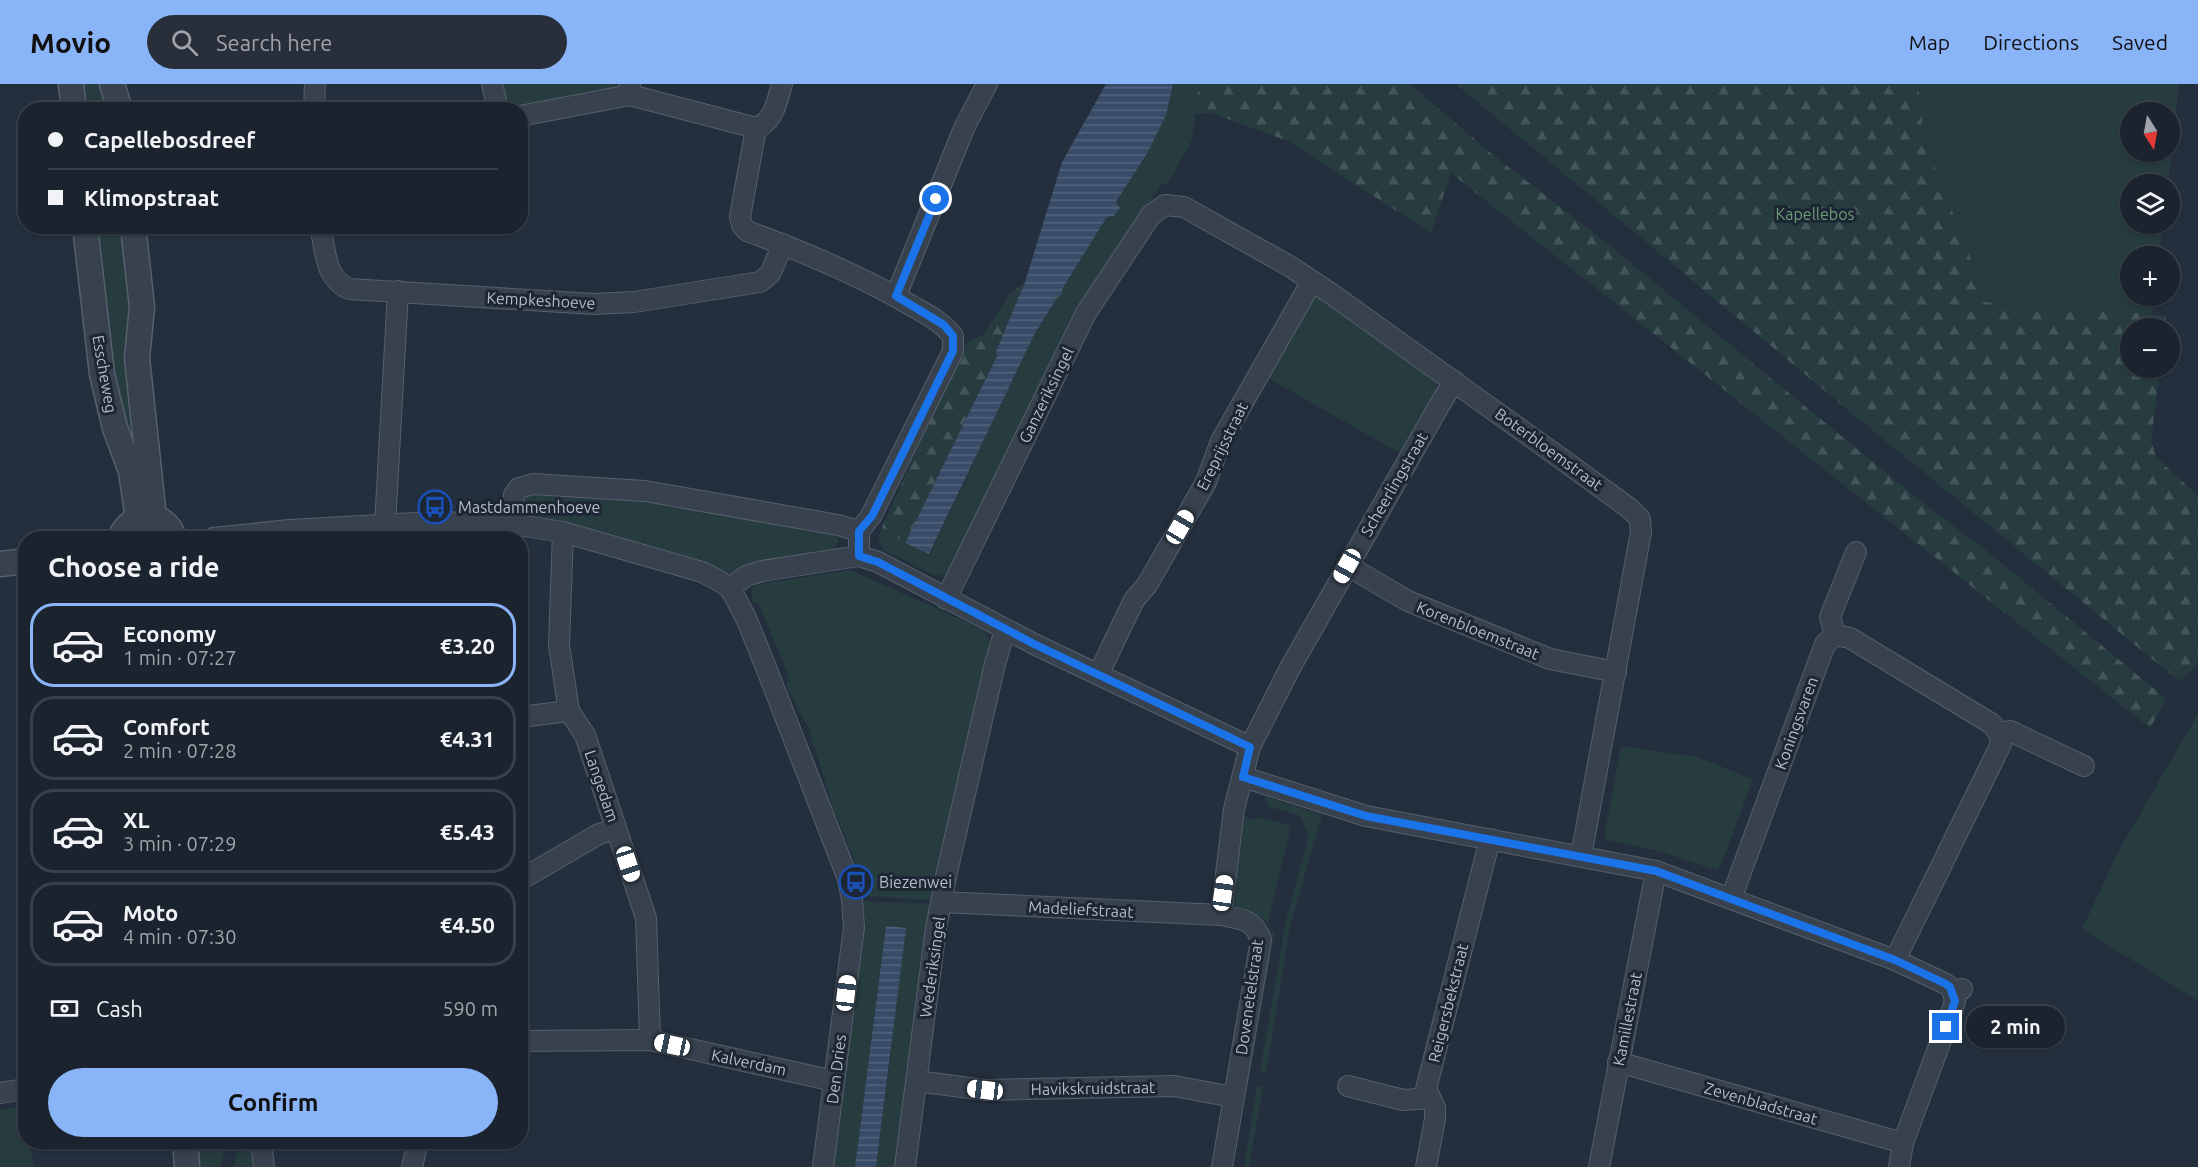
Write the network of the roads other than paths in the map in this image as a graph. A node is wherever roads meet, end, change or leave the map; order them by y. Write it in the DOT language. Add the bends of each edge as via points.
graph roads {
  1 [pos="71,84"];
  2 [pos="112,84"];
  3 [pos="315,84"];
  4 [pos="492,84"];
  5 [pos="782,84"];
  6 [pos="987,84"];
  7 [pos="630,89"];
  8 [pos="73,102"];
  9 [pos="118,102"];
  10 [pos="314,102"];
  11 [pos="496,102"];
  12 [pos="528,114"];
  13 [pos="756,128"];
  14 [pos="1165,205"];
  15 [pos="86,234"];
  16 [pos="133,234"];
  17 [pos="322,234"];
  18 [pos="783,244"];
  19 [pos="1312,280"];
  20 [pos="398,291"];
  21 [pos="896,296"];
  22 [pos="1454,381"];
  23 [pos="146,518"];
  24 [pos="511,524"];
  25 [pos="385,525"];
  26 [pos="124,531"];
  27 [pos="171,531"];
  28 [pos="327,531"];
  29 [pos="859,531"];
  30 [pos="563,532"];
  31 [pos="1856,552"];
  32 [pos="859,556"];
  33 [pos="18,562"];
  34 [pos="0,564"];
  35 [pos="1347,566"];
  36 [pos="730,588"];
  37 [pos="946,599"];
  38 [pos="1005,630"];
  39 [pos="1835,635"];
  40 [pos="1616,672"];
  41 [pos="1099,674"];
  42 [pos="569,711"];
  43 [pos="528,716"];
  44 [pos="1999,733"];
  45 [pos="1250,747"];
  46 [pos="2084,766"];
  47 [pos="1243,777"];
  48 [pos="616,829"];
  49 [pos="1490,839"];
  50 [pos="1581,856"];
  51 [pos="1656,871"];
  52 [pos="528,875"];
  53 [pos="1731,898"];
  54 [pos="941,902"];
  55 [pos="1221,915"];
  56 [pos="1895,960"];
  57 [pos="650,1040"];
  58 [pos="528,1041"];
  59 [pos="1618,1062"];
  60 [pos="834,1081"];
  61 [pos="916,1081"];
  62 [pos="1348,1086"];
  63 [pos="18,1090"];
  64 [pos="0,1093"];
  65 [pos="1233,1097"];
  66 [pos="1430,1098"];
  67 [pos="1903,1143"];
  68 [pos="186,1149"];
  69 [pos="262,1149"];
  70 [pos="416,1149"];
  71 [pos="188,1167"];
  72 [pos="264,1167"];
  73 [pos="412,1167"];
  74 [pos="823,1167"];
  75 [pos="905,1167"];
  76 [pos="1222,1167"];
  77 [pos="1426,1167"];
  78 [pos="1599,1167"];
  79 [pos="1899,1167"];
  1 -- 8 [label="street"];
  2 -- 9 [label="street"];
  3 -- 10 [label="street"];
  4 -- 11 [label="street"];
  5 -- 13 [label="street" via="770,119"];
  6 -- 21 [label="street" via="965,126"];
  7 -- 12 [label="street"];
  7 -- 13 [label="street"];
  13 -- 18 [label="street" via="740,217 747,231"];
  14 -- 19 [label="street, Boterbloemstraat" via="1184,207"];
  14 -- 37 [label="street, Ganzeriksingel" via="1151,215 1086,313"];
  15 -- 23 [label="street, Esscheweg" via="102,374"];
  16 -- 23 [label="street, Esscheweg" via="142,307 138,358"];
  17 -- 20 [label="street, Kempkeshoeve" via="331,276 338,284 349,289"];
  18 -- 20 [label="street, Kempkeshoeve" via="770,274 760,282 634,302 594,304"];
  18 -- 21 [label="street"];
  19 -- 22 [label="street, Boterbloemstraat"];
  19 -- 41 [label="street, Ereprijsstraat" via="1221,441 1201,489 1147,585 1134,600"];
  20 -- 25 [label="street"];
  21 -- 29 [label="street" via="944,325 953,336 953,351 872,516"];
  22 -- 35 [label="street, Scheerlingstraat"];
  22 -- 40 [label="street, Boterbloemstraat" via="1640,519 1641,532"];
  23 -- 26 [label="street"];
  23 -- 27 [label="street" via="165,523"];
  24 -- 25 [label="street"];
  24 -- 29 [label="street" via="514,495 519,488 533,484 645,491"];
  24 -- 30 [label="street"];
  25 -- 28 [label="street"];
  29 -- 32 [label="street"];
  30 -- 36 [label="street" via="702,572"];
  30 -- 42 [label="street, Langedam" via="559,645"];
  31 -- 39 [label="street" via="1830,617"];
  32 -- 36 [label="street" via="762,571 746,576"];
  32 -- 37 [label="street" via="878,562"];
  33 -- 34 [label="street"];
  35 -- 40 [label="street, Korenbloemstraat" via="1408,602 1550,659"];
  35 -- 45 [label="street, Scheerlingstraat"];
  36 -- 60 [label="street, Den Dries" via="746,618 848,879 854,927"];
  37 -- 38 [label="street"];
  38 -- 41 [label="street"];
  38 -- 54 [label="street, Wederiksingel"];
  39 -- 44 [label="street" via="1850,638 1992,724"];
  39 -- 53 [label="street, Koningsvaren" via="1825,644"];
  40 -- 50 [label="street, Boterbloemstraat"];
  41 -- 45 [label="street"];
  42 -- 43 [label="street"];
  42 -- 48 [label="street, Langedam" via="585,735"];
  44 -- 46 [label="street" via="2010,731"];
  44 -- 56 [label="street" via="2001,744"];
  45 -- 47 [label="street"];
  47 -- 49 [label="street" via="1366,816"];
  47 -- 55 [label="street" via="1234,809"];
  48 -- 52 [label="street" via="599,834"];
  48 -- 57 [label="street, Langedam" via="646,918"];
  49 -- 50 [label="street"];
  49 -- 66 [label="street, Reigersbekstraat" via="1426,1089"];
  50 -- 51 [label="street"];
  51 -- 53 [label="street"];
  51 -- 59 [label="street, Kamillestraat"];
  53 -- 56 [label="street"];
  54 -- 55 [label="street, Madeliefstraat"];
  54 -- 61 [label="street, Wederiksingel"];
  55 -- 65 [label="street, Dovenetelstraat" via="1245,920 1257,928 1261,939"];
  56 -- 67 [label="street" via="1958,991"];
  57 -- 58 [label="street, Kalverdam"];
  57 -- 60 [label="street, Kalverdam"];
  59 -- 67 [label="street, Zevenbladstraat"];
  59 -- 78 [label="street, Kamillestraat"];
  60 -- 74 [label="street, Den Dries"];
  61 -- 65 [label="street, Havikskruidstraat" via="985,1090 1174,1086"];
  61 -- 75 [label="street, Wederiksingel"];
  62 -- 66 [label="street" via="1403,1100"];
  63 -- 64 [label="street"];
  65 -- 76 [label="street, Dovenetelstraat"];
  66 -- 77 [label="street, Reigersbekstraat" via="1435,1119"];
  67 -- 79 [label="street"];
  68 -- 71 [label="street"];
  69 -- 72 [label="street"];
  70 -- 73 [label="street"];
}
